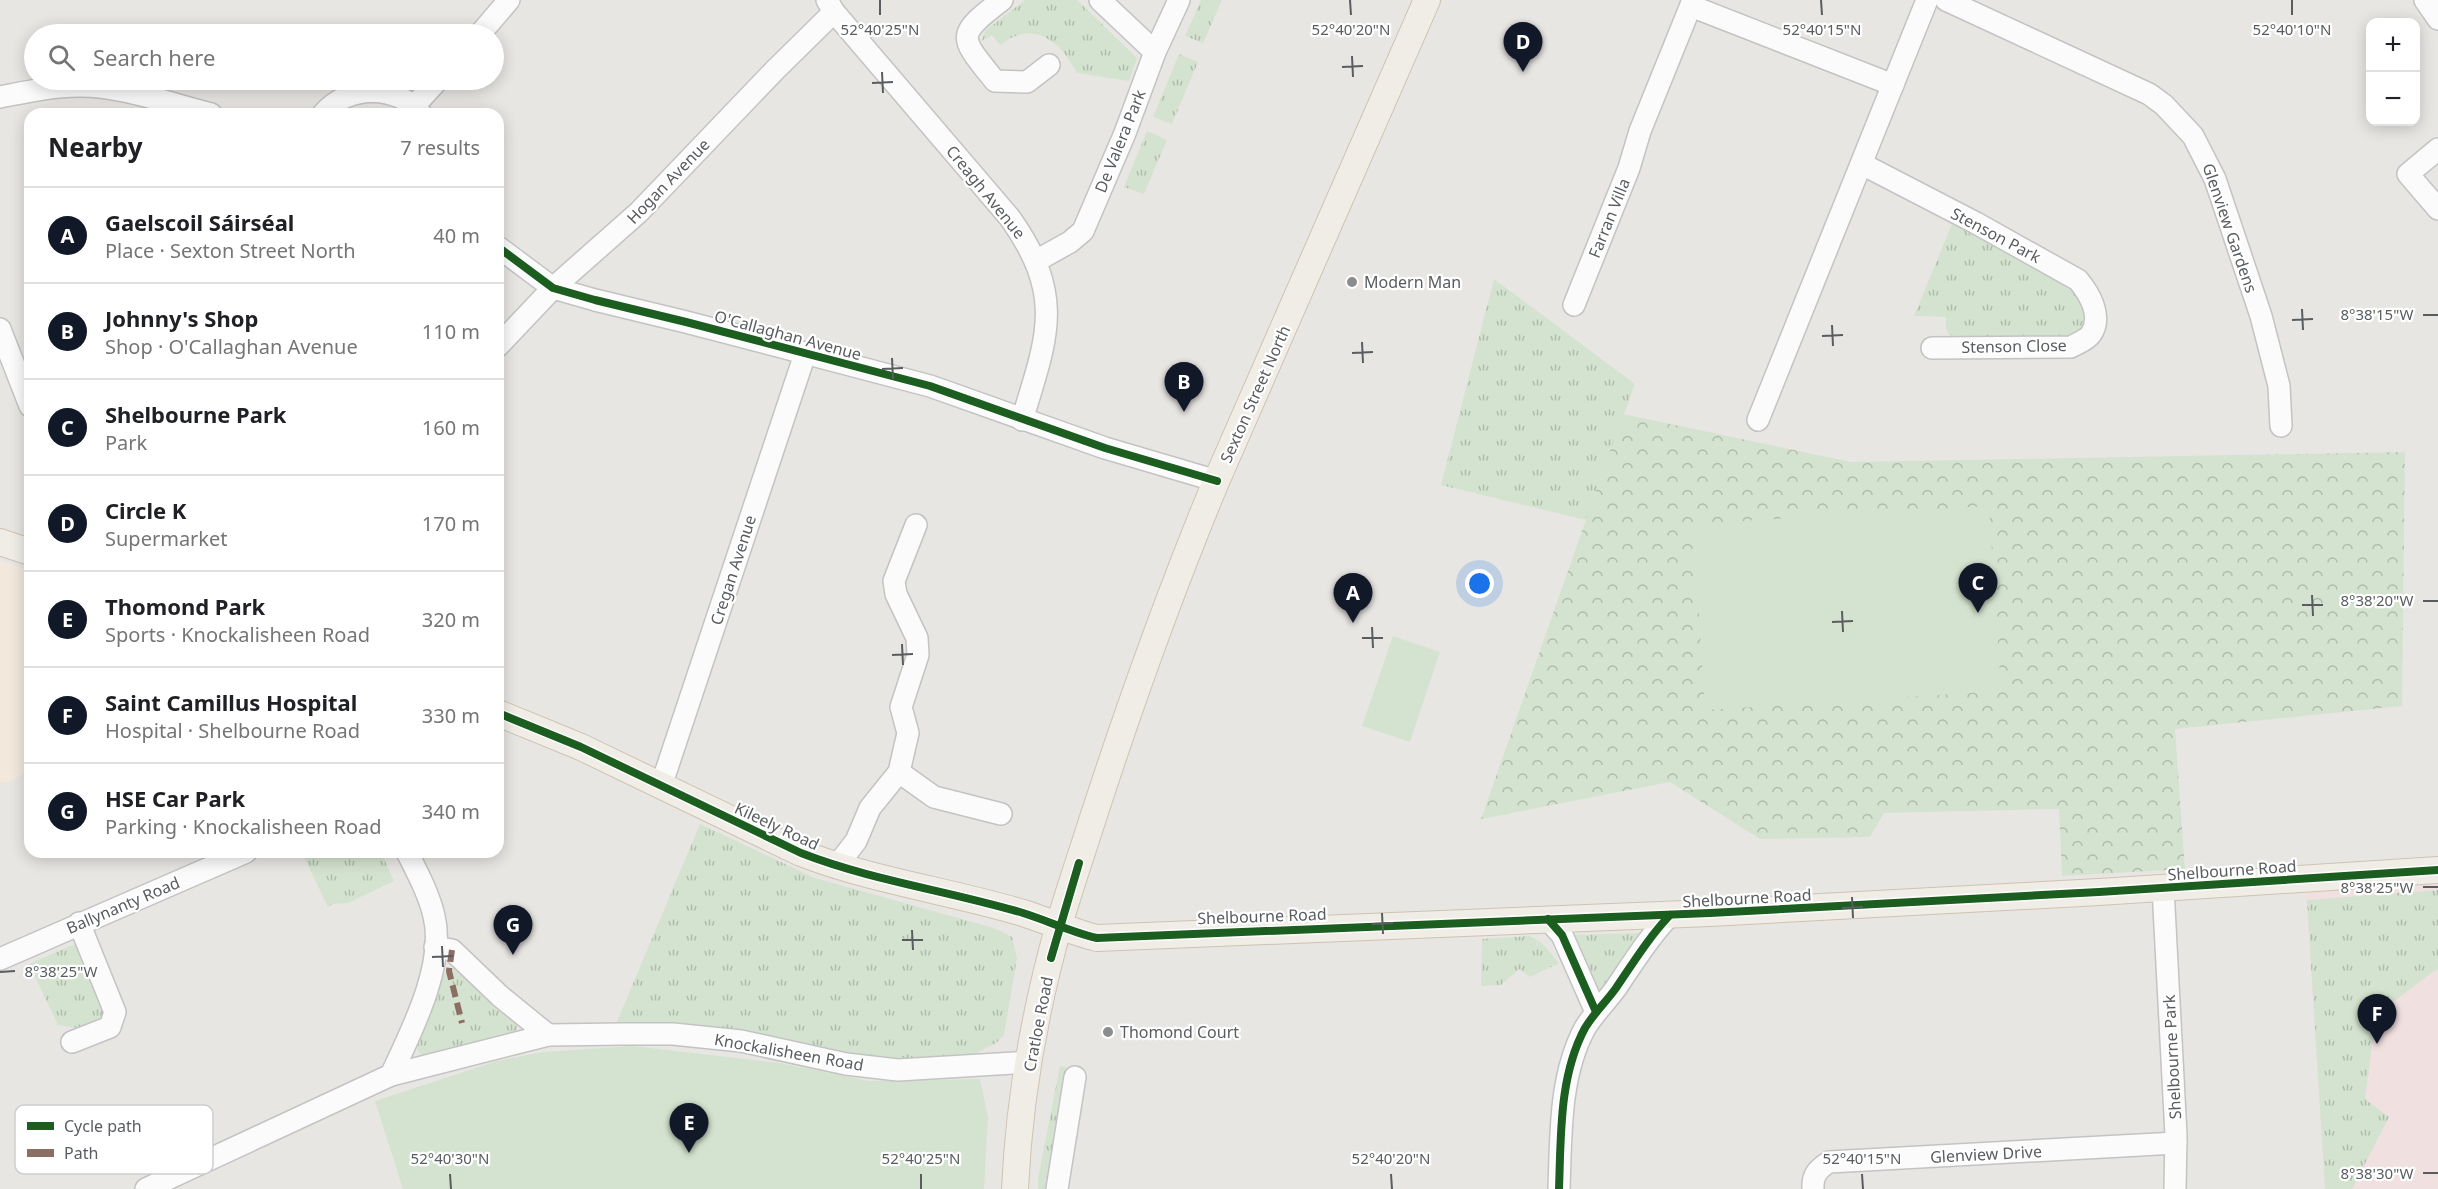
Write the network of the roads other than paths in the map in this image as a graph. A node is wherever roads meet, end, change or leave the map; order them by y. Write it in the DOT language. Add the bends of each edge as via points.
graph roads {
  1 [pos="509,0"];
  2 [pos="1002,0"];
  3 [pos="1100,0"];
  4 [pos="1179,0"];
  5 [pos="1427,0"];
  6 [pos="1927,0"];
  7 [pos="1946,0"];
  8 [pos="2424,0"];
  9 [pos="1692,3"];
  10 [pos="830,6"];
  11 [pos="2438,19"];
  12 [pos="489,24"];
  13 [pos="1155,52"];
  14 [pos="1048,65"];
  15 [pos="1893,85"];
  16 [pos="37,90"];
  17 [pos="111,90"];
  18 [pos="431,90"];
  19 [pos="0,97"];
  20 [pos="187,108"];
  21 [pos="330,108"];
  22 [pos="415,108"];
  23 [pos="419,108"];
  24 [pos="2438,148"];
  25 [pos="1862,164"];
  26 [pos="2438,208"];
  27 [pos="504,251"];
  28 [pos="1036,261"];
  29 [pos="553,288"];
  30 [pos="1574,305"];
  31 [pos="0,329"];
  32 [pos="2092,333"];
  33 [pos="504,340"];
  34 [pos="1932,348"];
  35 [pos="805,354"];
  36 [pos="24,391"];
  37 [pos="1022,420"];
  38 [pos="1758,420"];
  39 [pos="2281,426"];
  40 [pos="1216,481"];
  41 [pos="916,525"];
  42 [pos="0,542"];
  43 [pos="24,550"];
  44 [pos="504,715"];
  45 [pos="899,772"];
  46 [pos="661,786"];
  47 [pos="1001,814"];
  48 [pos="232,858"];
  49 [pos="410,858"];
  50 [pos="1079,863"];
  51 [pos="836,867"];
  52 [pos="2438,870"];
  53 [pos="2163,888"];
  54 [pos="1670,915"];
  55 [pos="1548,919"];
  56 [pos="79,923"];
  57 [pos="1059,926"];
  58 [pos="435,947"];
  59 [pos="0,959"];
  60 [pos="1596,1012"];
  61 [pos="548,1035"];
  62 [pos="72,1042"];
  63 [pos="1029,1062"];
  64 [pos="391,1075"];
  65 [pos="1075,1077"];
  66 [pos="2176,1143"];
  67 [pos="213,1161"];
  68 [pos="186,1174"];
  69 [pos="159,1187"];
  70 [pos="1015,1189"];
  71 [pos="1057,1189"];
  72 [pos="1559,1189"];
  73 [pos="1813,1189"];
  74 [pos="2175,1189"];
  1 -- 12 [label="street"];
  2 -- 14 [label="street" via="973,22 967,40 970,50 995,81 1028,82"];
  3 -- 13 [label="street"];
  4 -- 13 [label="street, De Valera Park"];
  5 -- 40 [label="main road, Sexton Street North"];
  6 -- 15 [label="street"];
  7 -- 39 [label="street, Glenview Gardens" via="2149,94 2193,136 2215,179 2261,316 2279,386"];
  8 -- 11 [label="street"];
  9 -- 15 [label="street"];
  9 -- 30 [label="street, Farran Villa"];
  10 -- 28 [label="street, Creagh Avenue" via="1010,218"];
  10 -- 29 [label="street, Hogan Avenue" via="639,212"];
  13 -- 28 [label="street, De Valera Park" via="1083,231 1070,243"];
  15 -- 25 [label="street"];
  16 -- 19 [label="street"];
  17 -- 20 [label="street"];
  18 -- 23 [label="street"];
  21 -- 22 [label="street" via="359,92 378,91 397,96"];
  24 -- 26 [label="street" via="2408,174"];
  25 -- 32 [label="street, Stenson Park" via="2078,280 2093,306"];
  25 -- 38 [label="street"];
  27 -- 29 [label="street, O'Callaghan Avenue"];
  28 -- 37 [label="street, Creagh Avenue" via="1044,286 1047,327"];
  29 -- 33 [label="street, Hogan Avenue"];
  29 -- 35 [label="street, O'Callaghan Avenue"];
  31 -- 36 [label="street"];
  32 -- 34 [label="street, Stenson Close" via="2071,347"];
  35 -- 37 [label="street, O'Callaghan Avenue" via="930,386"];
  35 -- 46 [label="street, Cregan Avenue"];
  37 -- 40 [label="street, O'Callaghan Avenue"];
  40 -- 50 [label="main road, Sexton Street North" via="1142,670"];
  41 -- 45 [label="street" via="894,581 896,594 917,638 918,655 901,707 908,734"];
  42 -- 43 [label="main road"];
  44 -- 46 [label="main road, Kileely Road"];
  45 -- 47 [label="street" via="933,797"];
  45 -- 51 [label="street" via="870,808 856,841"];
  46 -- 51 [label="main road, Kileely Road"];
  48 -- 56 [label="street, Ballynanty Road"];
  49 -- 58 [label="street" via="434,916"];
  50 -- 57 [label="main road, Cratloe Road"];
  51 -- 57 [label="main road, Kileely Road"];
  52 -- 53 [label="main road, Shelbourne Road"];
  53 -- 54 [label="main road, Shelbourne Road"];
  53 -- 66 [label="street, Shelbourne Park"];
  54 -- 55 [label="main road, Shelbourne Road"];
  54 -- 60 [label="street"];
  55 -- 57 [label="main road, Shelbourne Road" via="1097,938"];
  55 -- 60 [label="street" via="1562,935"];
  56 -- 59 [label="street, Ballynanty Road"];
  56 -- 62 [label="street" via="115,1012 110,1027"];
  57 -- 63 [label="main road, Cratloe Road"];
  58 -- 61 [label="street" via="452,950"];
  58 -- 64 [label="street" via="425,994"];
  60 -- 72 [label="street" via="1576,1050 1564,1096"];
  61 -- 63 [label="street, Knockalisheen Road" via="708,1037 898,1070"];
  61 -- 64 [label="street, Knockalisheen Road"];
  63 -- 70 [label="main road, Cratloe Road"];
  64 -- 67 [label="street, Knockalisheen Road"];
  65 -- 71 [label="street"];
  66 -- 73 [label="street, Glenview Drive" via="1829,1162 1818,1169"];
  66 -- 74 [label="street, Shelbourne Park"];
  68 -- 69 [label="street, Knockalisheen Road"];
}
